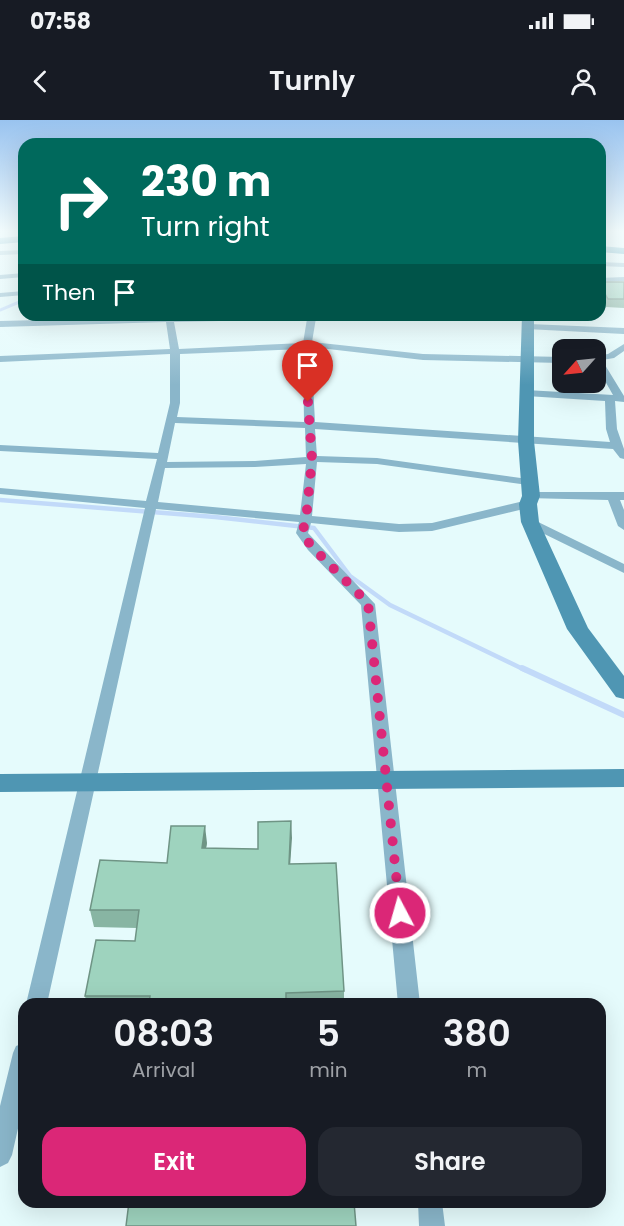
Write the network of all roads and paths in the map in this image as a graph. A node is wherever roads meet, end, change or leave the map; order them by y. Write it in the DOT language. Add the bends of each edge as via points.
graph roads {
  1 [pos="18,294"];
  2 [pos="0,295"];
  3 [pos="72,321"];
  4 [pos="170,321"];
  5 [pos="311,321"];
  6 [pos="529,321"];
  7 [pos="0,324"];
  8 [pos="624,331"];
  9 [pos="308,345"];
  10 [pos="175,351"];
  11 [pos="622,351"];
  12 [pos="606,356"];
  13 [pos="528,358"];
  14 [pos="0,359"];
  15 [pos="552,359"];
  16 [pos="606,377"];
  17 [pos="526,393"];
  18 [pos="618,398"];
  19 [pos="171,420"];
  20 [pos="309,425"];
  21 [pos="526,441"];
  22 [pos="615,446"];
  23 [pos="0,448"];
  24 [pos="624,456"];
  25 [pos="312,459"];
  26 [pos="161,460"];
  27 [pos="0,491"];
  28 [pos="618,496"];
  29 [pos="529,501"];
  30 [pos="150,510"];
  31 [pos="623,522"];
  32 [pos="304,525"];
  33 [pos="624,569"];
  34 [pos="624,692"];
  35 [pos="624,778"];
  36 [pos="387,781"];
  37 [pos="88,782"];
  38 [pos="0,783"];
  39 [pos="37,998"];
  40 [pos="408,998"];
  41 [pos="18,1078"];
  42 [pos="0,1155"];
  43 [pos="430,1208"];
  44 [pos="432,1226"];
  1 -- 2 [label="street"];
  3 -- 7 [label="street"];
  4 -- 10 [label="street"];
  5 -- 9 [label="street"];
  6 -- 8 [label="street"];
  6 -- 13 [label="street"];
  9 -- 10 [label="street"];
  9 -- 13 [label="street" via="423,357"];
  9 -- 20 [label="street"];
  10 -- 14 [label="street"];
  10 -- 19 [label="street" via="175,403"];
  11 -- 12 [label="street"];
  13 -- 15 [label="street"];
  13 -- 17 [label="street"];
  16 -- 18 [label="street"];
  17 -- 18 [label="street"];
  17 -- 21 [label="street"];
  18 -- 22 [label="street" via="610,422"];
  19 -- 20 [label="street"];
  19 -- 26 [label="street"];
  20 -- 21 [label="street"];
  20 -- 25 [label="street"];
  21 -- 22 [label="street"];
  21 -- 29 [label="street"];
  22 -- 24 [label="street"];
  23 -- 26 [label="street"];
  25 -- 26 [label="street" via="255,464"];
  25 -- 29 [label="street" via="377,461"];
  25 -- 32 [label="street"];
  26 -- 30 [label="street"];
  27 -- 30 [label="street"];
  28 -- 29 [label="street"];
  28 -- 31 [label="street"];
  29 -- 32 [label="street" via="432,527"];
  29 -- 33 [label="street"];
  29 -- 34 [label="street" via="578,629"];
  30 -- 32 [label="street"];
  30 -- 37 [label="street"];
  32 -- 36 [label="street" via="312,547 368,603"];
  35 -- 36 [label="street"];
  36 -- 37 [label="street"];
  36 -- 40 [label="street"];
  37 -- 38 [label="street"];
  37 -- 39 [label="street"];
  41 -- 42 [label="street"];
  43 -- 44 [label="street"];
}
